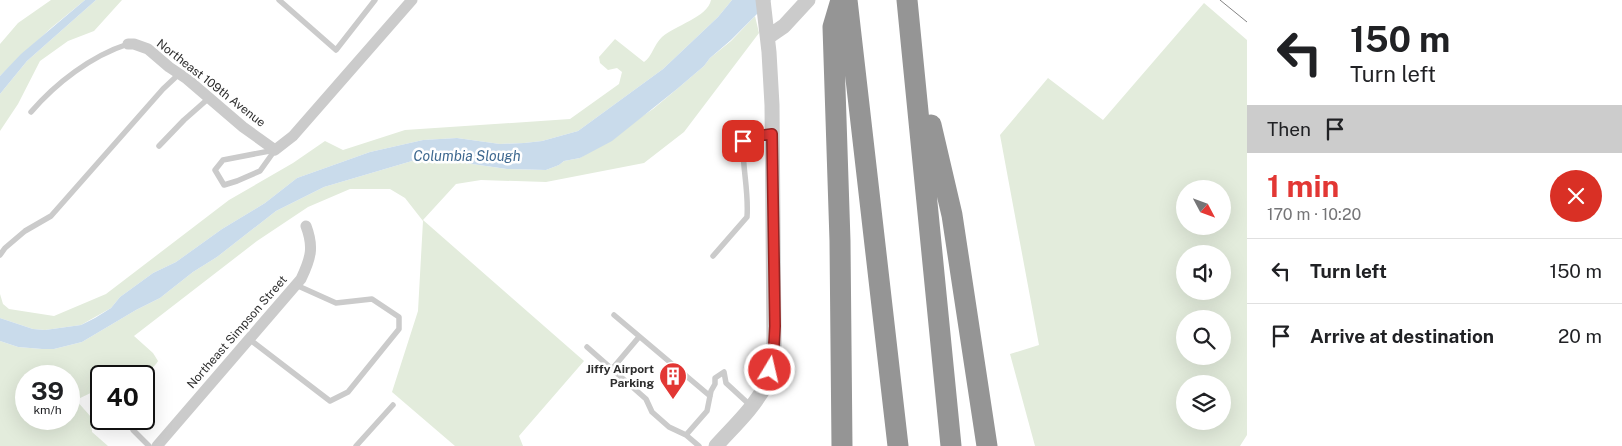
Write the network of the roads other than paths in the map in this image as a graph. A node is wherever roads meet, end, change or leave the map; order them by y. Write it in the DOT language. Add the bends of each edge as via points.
graph roads {
  1 [pos="279,0"];
  2 [pos="376,0"];
  3 [pos="808,0"];
  4 [pos="907,0"];
  5 [pos="408,1"];
  6 [pos="846,3"];
  7 [pos="763,4"];
  8 [pos="768,38"];
  9 [pos="911,40"];
  10 [pos="128,44"];
  11 [pos="179,74"];
  12 [pos="209,98"];
  13 [pos="31,112"];
  14 [pos="772,134"];
  15 [pos="159,146"];
  16 [pos="275,150"];
  17 [pos="306,226"];
  18 [pos="0,255"];
  19 [pos="713,256"];
  20 [pos="296,285"];
  21 [pos="614,315"];
  22 [pos="639,337"];
  23 [pos="250,339"];
  24 [pos="587,347"];
  25 [pos="612,369"];
  26 [pos="710,396"];
  27 [pos="393,405"];
  28 [pos="751,406"];
  29 [pos="133,430"];
  30 [pos="686,434"];
  31 [pos="149,446"];
  32 [pos="157,446"];
  33 [pos="356,446"];
  34 [pos="699,446"];
  35 [pos="716,446"];
  36 [pos="842,446"];
  37 [pos="898,446"];
  38 [pos="951,446"];
  39 [pos="987,446"];
  1 -- 2 [label="lane" via="336,50"];
  3 -- 8 [label="street"];
  4 -- 9 [label="highway"];
  5 -- 16 [label="street" via="293,136"];
  6 -- 36 [label="highway" via="833,27"];
  6 -- 37 [label="highway"];
  7 -- 8 [label="street"];
  8 -- 14 [label="street"];
  9 -- 38 [label="highway"];
  9 -- 39 [label="highway" via="952,215"];
  10 -- 11 [label="street, Northeast 109th Avenue" via="148,49"];
  10 -- 13 [label="lane" via="97,58 66,79"];
  11 -- 12 [label="street, Northeast 109th Avenue"];
  11 -- 18 [label="lane" via="51,216 25,231"];
  12 -- 15 [label="lane"];
  12 -- 16 [label="street, Northeast 109th Avenue"];
  14 -- 19 [label="lane" via="748,137 743,141 747,217"];
  14 -- 28 [label="street" via="773,360 766,383"];
  16 -- 16 [label="lane" via="260,171 237,181 224,185 215,170 223,160"];
  17 -- 20 [label="street, Northeast Simpson Street" via="312,250"];
  20 -- 23 [label="street, Northeast Simpson Street"];
  20 -- 23 [label="lane" via="336,303 372,299 399,317 399,329 348,392 330,401"];
  21 -- 22 [label="lane"];
  22 -- 25 [label="lane"];
  22 -- 26 [label="lane"];
  23 -- 32 [label="street, Northeast Simpson Street"];
  24 -- 25 [label="lane"];
  25 -- 30 [label="lane" via="646,399 652,412 669,427"];
  26 -- 28 [label="lane" via="716,378 724,372 726,383"];
  26 -- 30 [label="lane" via="707,411"];
  27 -- 33 [label="lane"];
  28 -- 35 [label="street"];
  29 -- 31 [label="lane"];
  30 -- 34 [label="lane"];
}
